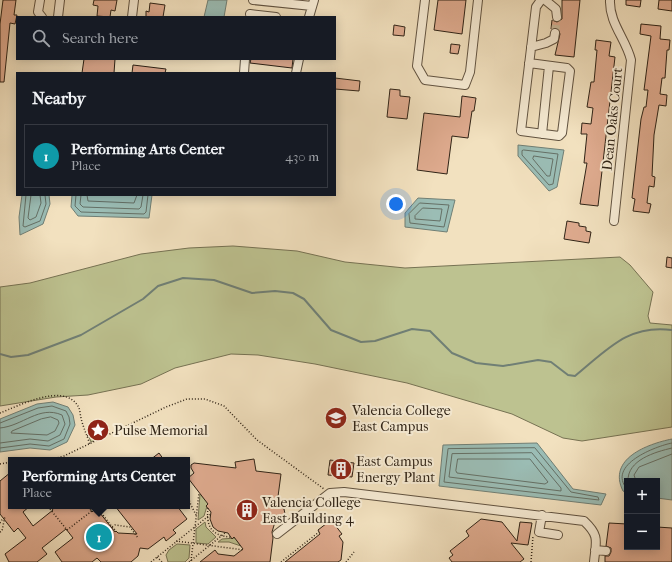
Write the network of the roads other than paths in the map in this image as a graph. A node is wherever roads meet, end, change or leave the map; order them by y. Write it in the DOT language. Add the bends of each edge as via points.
graph roads {
  1 [pos="40,0"];
  2 [pos="60,0"];
  3 [pos="134,0"];
  4 [pos="253,0"];
  5 [pos="425,0"];
  6 [pos="478,0"];
  7 [pos="540,0"];
  8 [pos="545,0"];
  9 [pos="610,0"];
  10 [pos="313,3"];
  11 [pos="250,15"];
  12 [pos="41,16"];
  13 [pos="58,16"];
  14 [pos="132,16"];
  15 [pos="263,16"];
  16 [pos="309,16"];
  17 [pos="557,17"];
  18 [pos="555,33"];
  19 [pos="531,47"];
  20 [pos="245,60"];
  21 [pos="298,60"];
  22 [pos="529,63"];
  23 [pos="549,66"];
  24 [pos="244,72"];
  25 [pos="296,72"];
  26 [pos="542,134"];
  27 [pos="614,221"];
  28 [pos="542,515"];
  29 [pos="277,534"];
  30 [pos="558,535"];
  31 [pos="595,550"];
  32 [pos="606,551"];
  33 [pos="594,562"];
  1 -- 12 [label="street" via="38,12"];
  2 -- 13 [label="street"];
  3 -- 14 [label="street"];
  4 -- 10 [label="street"];
  4 -- 11 [label="street"];
  5 -- 6 [label="street" via="417,66 425,80 465,85 470,72"];
  7 -- 19 [label="street" via="536,7"];
  8 -- 17 [label="street" via="556,10"];
  9 -- 27 [label="street, Dean Oaks Court" via="612,17 628,46 631,60"];
  10 -- 16 [label="street"];
  11 -- 15 [label="street"];
  18 -- 19 [label="street" via="554,39"];
  19 -- 22 [label="street"];
  20 -- 24 [label="street"];
  21 -- 25 [label="street"];
  22 -- 23 [label="street"];
  22 -- 26 [label="street" via="521,131"];
  23 -- 26 [label="street"];
  23 -- 26 [label="street" via="567,68 570,71 562,133 559,136"];
  28 -- 29 [label="street" via="344,492 330,493"];
  28 -- 30 [label="street" via="540,532"];
  28 -- 31 [label="street" via="584,521 594,530"];
  31 -- 32 [label="street"];
  31 -- 33 [label="street"];
}
